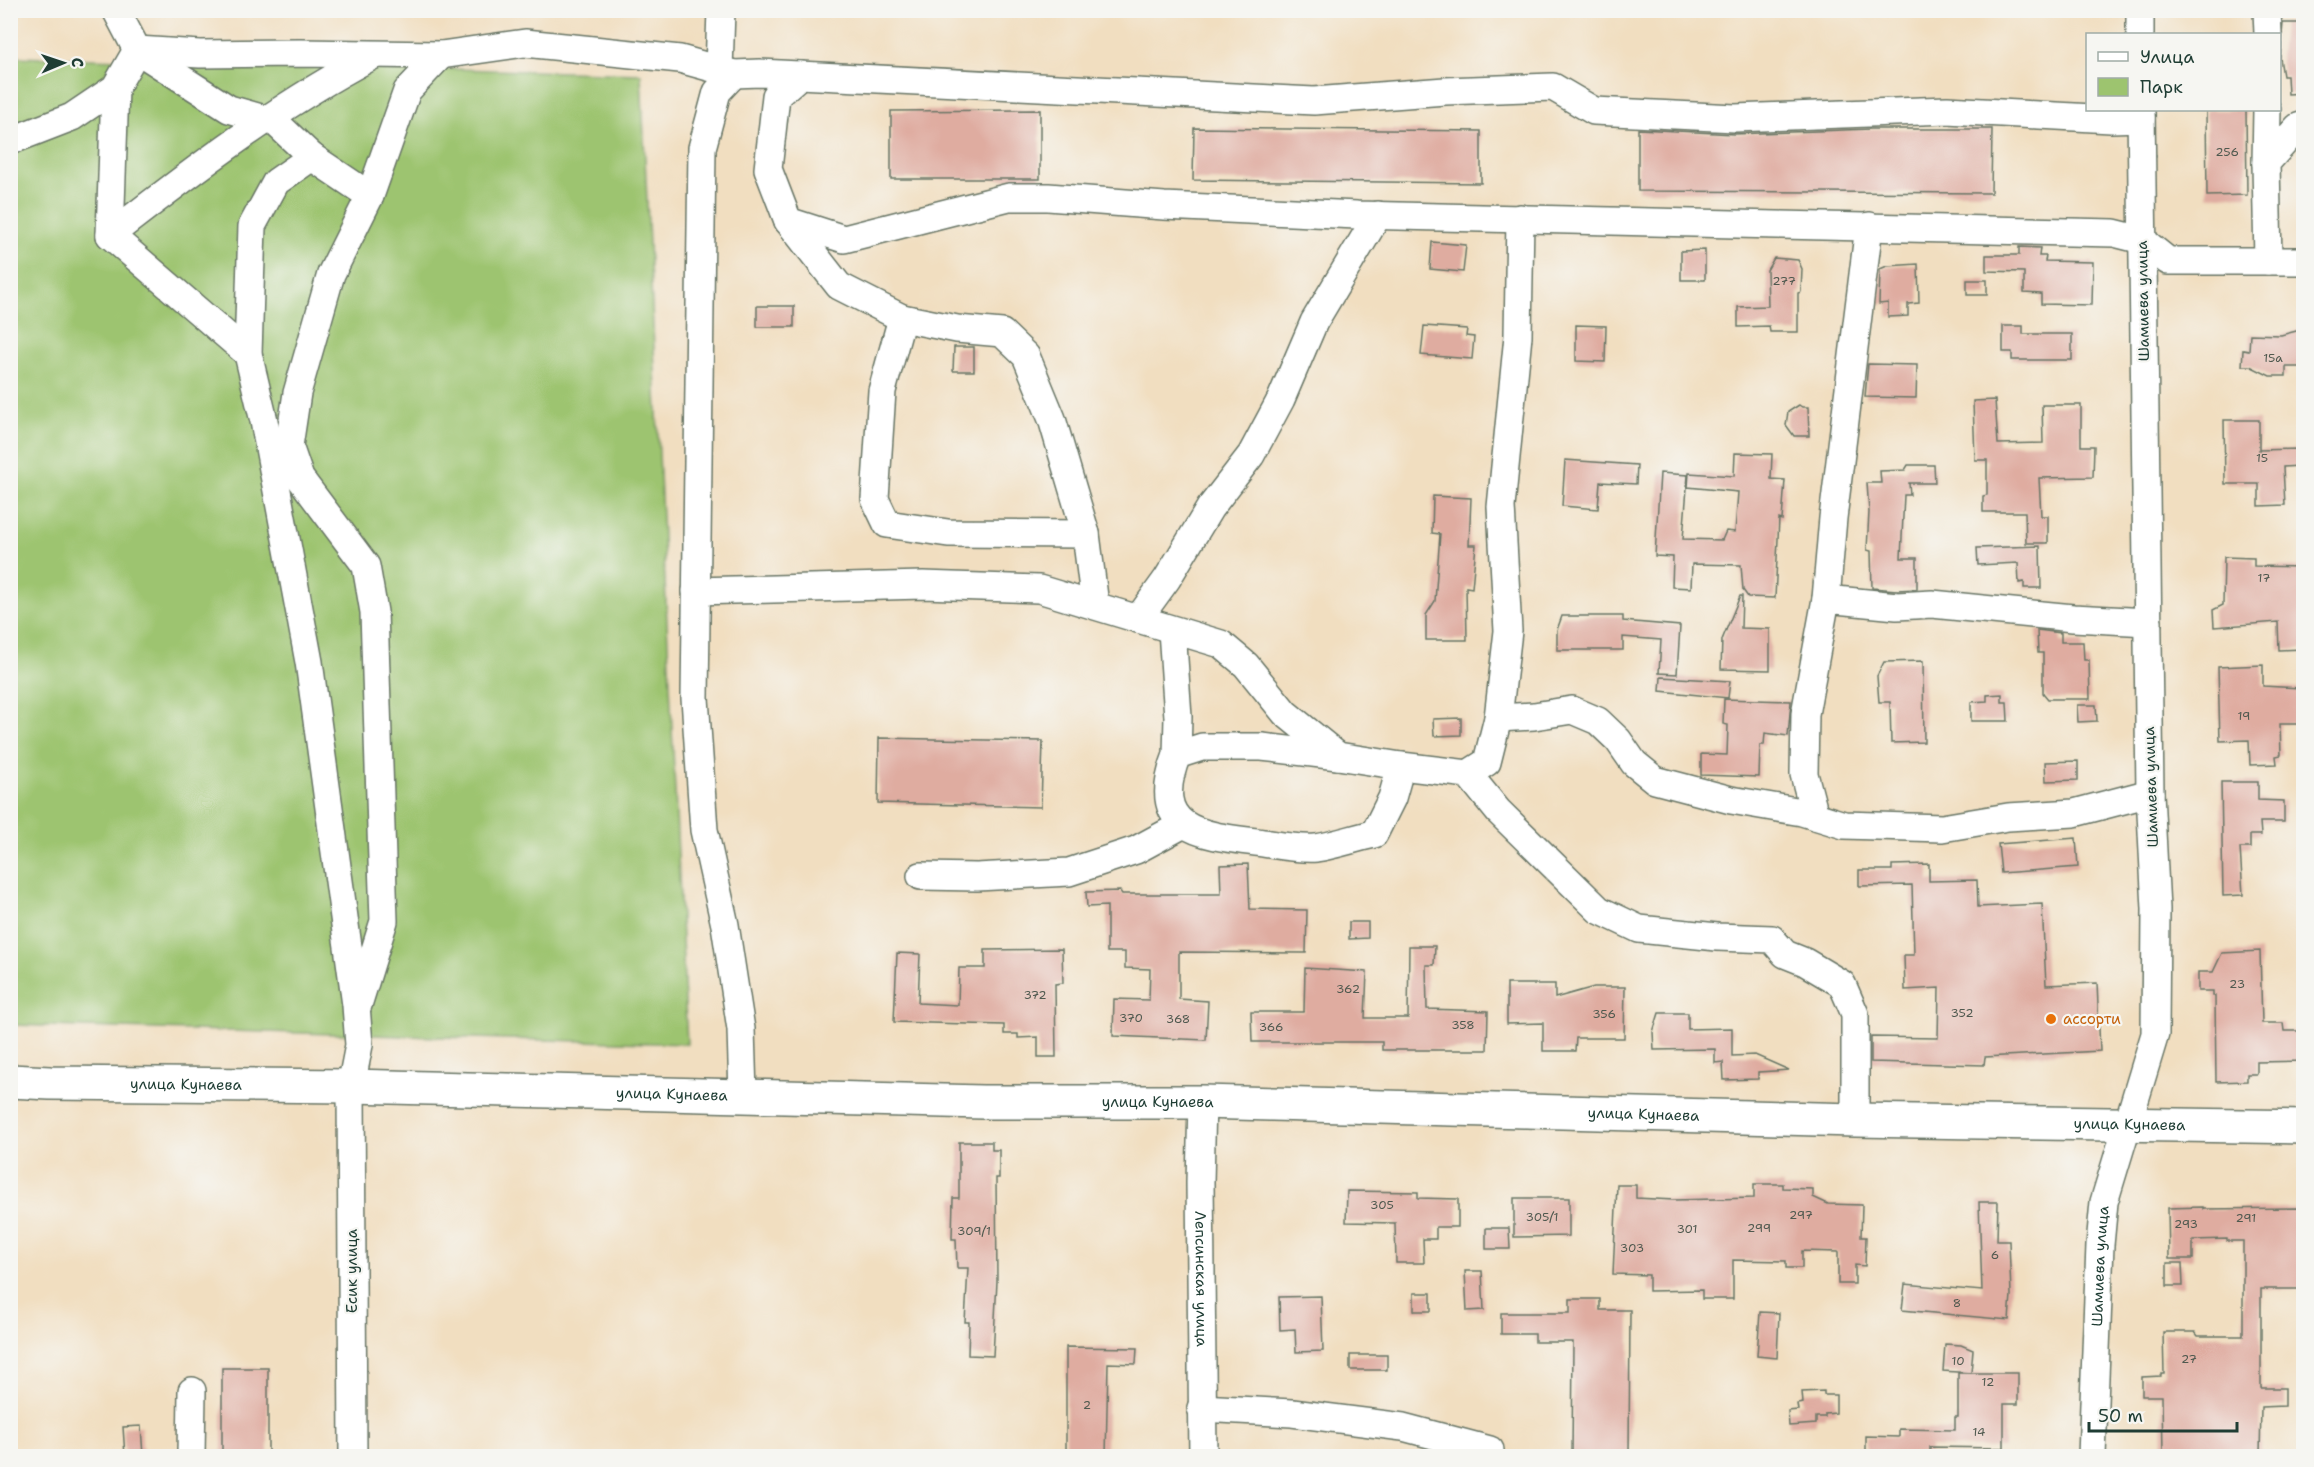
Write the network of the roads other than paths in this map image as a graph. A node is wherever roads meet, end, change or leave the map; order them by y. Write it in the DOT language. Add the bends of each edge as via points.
graph roads {
  1 [pos="116,10"];
  2 [pos="721,10"];
  3 [pos="2140,10"];
  4 [pos="2267,10"];
  5 [pos="2140,33"];
  6 [pos="2268,33"];
  7 [pos="137,50"];
  8 [pos="376,54"];
  9 [pos="441,55"];
  10 [pos="726,72"];
  11 [pos="800,75"];
  12 [pos="116,88"];
  13 [pos="2266,111"];
  14 [pos="2141,114"];
  15 [pos="265,119"];
  16 [pos="2304,124"];
  17 [pos="10,141"];
  18 [pos="312,158"];
  19 [pos="2266,163"];
  20 [pos="370,196"];
  21 [pos="1378,215"];
  22 [pos="1520,218"];
  23 [pos="788,221"];
  24 [pos="1869,226"];
  25 [pos="110,235"];
  26 [pos="2142,240"];
  27 [pos="2268,261"];
  28 [pos="2304,261"];
  29 [pos="902,318"];
  30 [pos="248,354"];
  31 [pos="1086,534"];
  32 [pos="696,591"];
  33 [pos="1826,598"];
  34 [pos="1095,605"];
  35 [pos="1138,618"];
  36 [pos="2148,622"];
  37 [pos="1172,630"];
  38 [pos="1498,718"];
  39 [pos="1177,755"];
  40 [pos="1338,756"];
  41 [pos="1401,766"];
  42 [pos="1468,774"];
  43 [pos="2150,793"];
  44 [pos="1815,816"];
  45 [pos="1182,825"];
  46 [pos="921,876"];
  47 [pos="356,1012"];
  48 [pos="10,1081"];
  49 [pos="351,1086"];
  50 [pos="743,1095"];
  51 [pos="1202,1102"];
  52 [pos="1855,1120"];
  53 [pos="2127,1124"];
  54 [pos="2304,1127"];
  55 [pos="192,1391"];
  56 [pos="1201,1408"];
  57 [pos="191,1456"];
  58 [pos="353,1456"];
  59 [pos="1203,1456"];
  60 [pos="1490,1456"];
  61 [pos="2092,1456"];
  1 -- 7 [label="street"];
  2 -- 10 [label="street"];
  3 -- 5 [label="street"];
  4 -- 6 [label="street"];
  7 -- 8 [label="street"];
  7 -- 12 [label="street"];
  7 -- 15 [label="street" via="229,109"];
  8 -- 9 [label="street"];
  8 -- 15 [label="street"];
  9 -- 10 [label="street" via="525,43 680,59"];
  9 -- 20 [label="street" via="407,91"];
  10 -- 11 [label="street"];
  10 -- 32 [label="street" via="702,148"];
  11 -- 14 [label="street" via="1314,101 1553,87 1594,111 1735,118 1947,110 2111,119"];
  11 -- 23 [label="street" via="776,96 768,170"];
  12 -- 17 [label="street" via="72,117"];
  12 -- 25 [label="street"];
  13 -- 19 [label="street"];
  14 -- 26 [label="street, Шамиева улица"];
  15 -- 18 [label="street" via="275,122"];
  15 -- 25 [label="street"];
  16 -- 19 [label="street"];
  18 -- 20 [label="street"];
  18 -- 30 [label="street, Есик улица" via="276,182 252,226"];
  19 -- 27 [label="street"];
  20 -- 47 [label="street" via="331,274 297,393 289,446 300,478 366,566 374,612 384,921"];
  21 -- 22 [label="street"];
  21 -- 23 [label="street" via="1009,197 844,239"];
  21 -- 35 [label="street" via="1314,322 1281,399 1251,454 1210,508"];
  22 -- 24 [label="street"];
  22 -- 38 [label="street" via="1518,336 1501,507 1508,631"];
  23 -- 29 [label="street" via="839,286"];
  24 -- 26 [label="street" via="2114,233"];
  24 -- 33 [label="street"];
  25 -- 30 [label="street"];
  26 -- 27 [label="street" via="2168,261"];
  26 -- 36 [label="street, Шамиева улица"];
  27 -- 28 [label="street"];
  29 -- 31 [label="street" via="1002,333 1026,356 1052,418"];
  29 -- 31 [label="street" via="882,391 875,499 887,524 948,533"];
  30 -- 47 [label="street, Есик улица" via="309,662"];
  31 -- 34 [label="street"];
  32 -- 34 [label="street" via="899,586 1039,589"];
  32 -- 50 [label="street" via="695,698 704,830 725,925 741,1029"];
  33 -- 36 [label="street"];
  33 -- 44 [label="street" via="1805,714 1804,774"];
  34 -- 35 [label="street"];
  35 -- 37 [label="street"];
  36 -- 43 [label="street, Шамиева улица"];
  37 -- 39 [label="street"];
  37 -- 40 [label="street" via="1221,644 1246,665 1285,713"];
  38 -- 42 [label="street" via="1487,762"];
  38 -- 44 [label="street" via="1572,710 1598,721 1634,763 1655,780"];
  39 -- 40 [label="street" via="1202,747 1262,747"];
  39 -- 45 [label="street" via="1169,775 1170,808"];
  40 -- 41 [label="street"];
  41 -- 42 [label="street"];
  41 -- 45 [label="street" via="1392,798 1374,834 1314,848 1216,837"];
  42 -- 52 [label="street" via="1498,811 1599,910 1639,929 1772,939 1785,954 1842,984 1855,1014"];
  43 -- 44 [label="street" via="2074,813 2008,817 1942,828 1844,825"];
  43 -- 53 [label="street, Шамиева улица" via="2156,909 2155,1034"];
  45 -- 46 [label="street" via="1136,850 1069,872"];
  47 -- 49 [label="street, Есик улица" via="358,1045"];
  48 -- 49 [label="main road, улица Кунаева"];
  49 -- 50 [label="main road, улица Кунаева"];
  49 -- 58 [label="street, Есик улица"];
  50 -- 51 [label="main road, улица Кунаева" via="983,1102"];
  51 -- 52 [label="main road, улица Кунаева"];
  51 -- 56 [label="street, Лепсинская улица"];
  52 -- 53 [label="main road, улица Кунаева"];
  53 -- 54 [label="main road, улица Кунаева"];
  53 -- 61 [label="street, Шамиева улица" via="2104,1202"];
  55 -- 57 [label="street"];
  56 -- 59 [label="street, Лепсинская улица"];
  56 -- 60 [label="street" via="1292,1413 1403,1427 1490,1450"];
}
